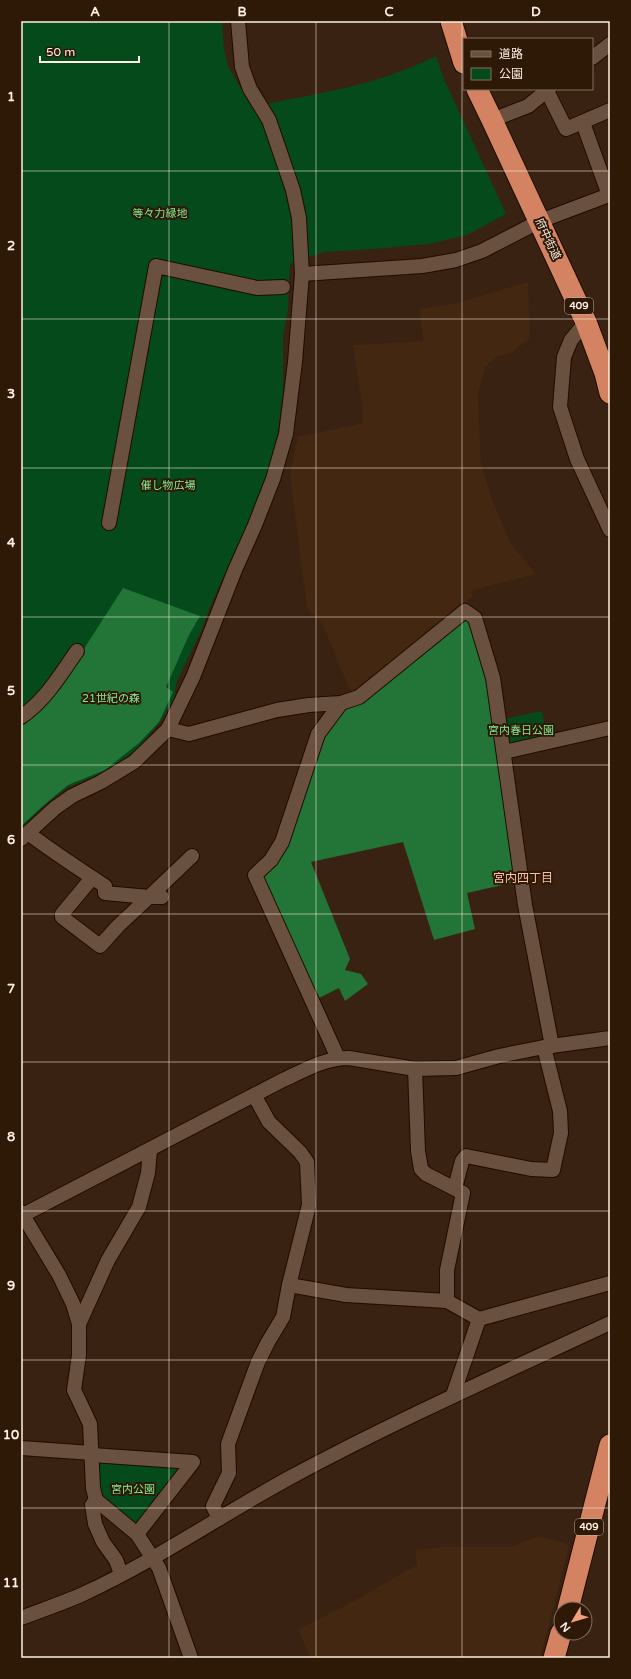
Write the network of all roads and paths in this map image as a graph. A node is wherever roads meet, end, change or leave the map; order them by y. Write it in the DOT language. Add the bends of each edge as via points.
graph roads {
  1 [pos="238,21"];
  2 [pos="451,21"];
  3 [pos="610,44"];
  4 [pos="593,57"];
  5 [pos="463,60"];
  6 [pos="477,90"];
  7 [pos="548,90"];
  8 [pos="610,110"];
  9 [pos="492,120"];
  10 [pos="583,123"];
  11 [pos="540,221"];
  12 [pos="302,274"];
  13 [pos="283,287"];
  14 [pos="586,322"];
  15 [pos="610,394"];
  16 [pos="109,523"];
  17 [pos="610,530"];
  18 [pos="77,651"];
  19 [pos="342,702"];
  20 [pos="21,717"];
  21 [pos="610,728"];
  22 [pos="168,730"];
  23 [pos="504,752"];
  24 [pos="25,836"];
  25 [pos="192,856"];
  26 [pos="92,878"];
  27 [pos="155,897"];
  28 [pos="610,1038"];
  29 [pos="548,1047"];
  30 [pos="338,1058"];
  31 [pos="415,1069"];
  32 [pos="254,1095"];
  33 [pos="150,1150"];
  34 [pos="455,1188"];
  35 [pos="22,1214"];
  36 [pos="610,1283"];
  37 [pos="288,1285"];
  38 [pos="447,1301"];
  39 [pos="478,1319"];
  40 [pos="610,1323"];
  41 [pos="79,1324"];
  42 [pos="453,1395"];
  43 [pos="610,1445"];
  44 [pos="21,1448"];
  45 [pos="92,1454"];
  46 [pos="96,1500"];
  47 [pos="218,1519"];
  48 [pos="137,1534"];
  49 [pos="153,1558"];
  50 [pos="121,1574"];
  51 [pos="570,1601"];
  52 [pos="21,1618"];
  53 [pos="559,1641"];
  54 [pos="191,1658"];
  55 [pos="554,1658"];
  1 -- 12 [label="street" via="242,66 250,89 269,120 293,190 299,218"];
  2 -- 5 [label="highway"];
  3 -- 4 [label="street"];
  6 -- 9 [label="highway, 府中街道 / 409"];
  7 -- 9 [label="street" via="528,106"];
  7 -- 10 [label="street" via="566,129"];
  8 -- 10 [label="street"];
  9 -- 11 [label="highway, 府中街道 / 409"];
  10 -- 11 [label="street" via="609,196"];
  11 -- 12 [label="street" via="482,251 456,260 422,266"];
  11 -- 14 [label="highway, 府中街道 / 409"];
  12 -- 22 [label="street" via="286,434 273,480 193,677"];
  13 -- 16 [label="street" via="257,288 156,266"];
  14 -- 15 [label="highway, 府中街道 / 409"];
  14 -- 17 [label="street" via="570,340 564,357 560,407 577,459"];
  18 -- 20 [label="street" via="50,689"];
  19 -- 22 [label="street" via="277,710 189,734"];
  19 -- 23 [label="street" via="359,698 465,611 475,618 494,678"];
  19 -- 30 [label="street" via="318,734 282,842 271,860 256,875"];
  21 -- 23 [label="street"];
  22 -- 24 [label="street" via="134,762 72,796"];
  23 -- 29 [label="street" via="524,905"];
  24 -- 26 [label="street"];
  25 -- 27 [label="street"];
  26 -- 27 [label="street" via="105,886 105,893"];
  26 -- 27 [label="street" via="62,917 100,946 118,926"];
  28 -- 29 [label="street"];
  29 -- 31 [label="street" via="499,1056 456,1068"];
  29 -- 34 [label="street" via="560,1112 561,1133 553,1170 531,1169 466,1156 462,1161"];
  30 -- 31 [label="street"];
  30 -- 32 [label="street" via="324,1061"];
  31 -- 34 [label="street" via="418,1151 422,1169 426,1174"];
  32 -- 33 [label="street"];
  32 -- 37 [label="street" via="269,1122 307,1162 309,1204"];
  33 -- 35 [label="street"];
  33 -- 41 [label="street" via="148,1173 139,1207 108,1260"];
  34 -- 38 [label="street" via="463,1193 447,1270"];
  35 -- 41 [label="street" via="59,1275 73,1304"];
  36 -- 39 [label="street"];
  37 -- 38 [label="street" via="346,1295"];
  37 -- 47 [label="street" via="283,1317 258,1362 228,1444 229,1473 213,1506"];
  38 -- 39 [label="street"];
  39 -- 42 [label="street"];
  40 -- 42 [label="street"];
  41 -- 45 [label="street" via="79,1355 74,1390 90,1424"];
  42 -- 47 [label="street" via="353,1444"];
  43 -- 51 [label="highway, 409"];
  44 -- 45 [label="street"];
  45 -- 46 [label="street"];
  45 -- 48 [label="street" via="193,1462"];
  46 -- 48 [label="street"];
  46 -- 50 [label="street" via="92,1505 95,1524 103,1542 116,1560"];
  47 -- 49 [label="street"];
  48 -- 49 [label="street"];
  49 -- 50 [label="street"];
  49 -- 54 [label="street" via="159,1568"];
  50 -- 52 [label="street" via="83,1594"];
  53 -- 55 [label="highway"];
}
